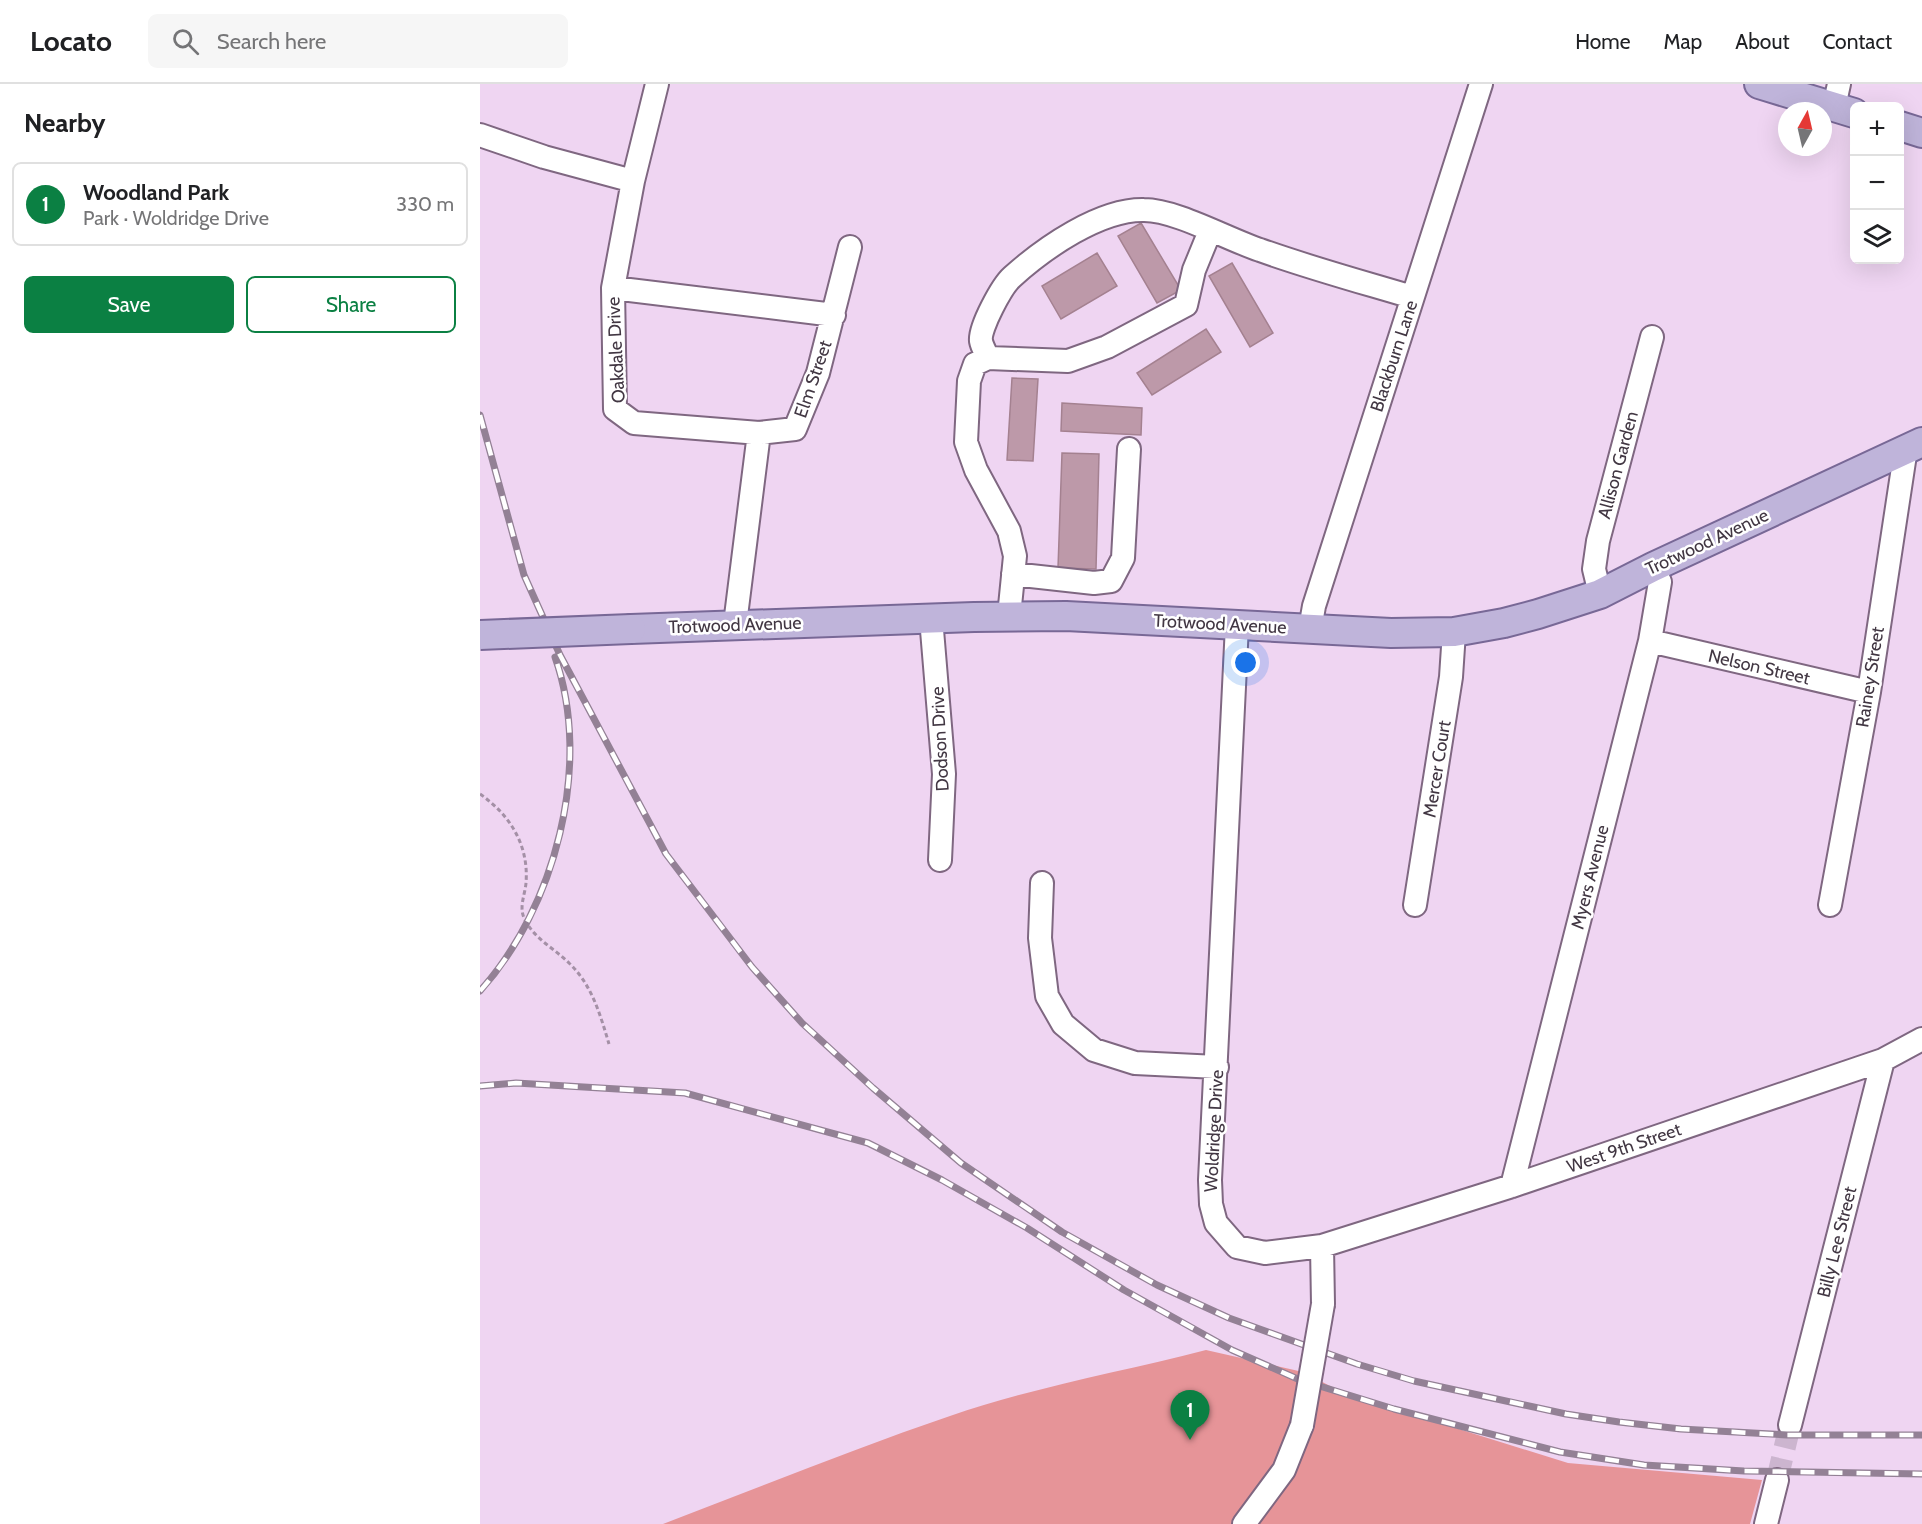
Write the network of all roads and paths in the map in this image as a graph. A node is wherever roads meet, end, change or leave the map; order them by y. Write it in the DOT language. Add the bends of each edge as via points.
graph roads {
  1 [pos="1480,84"];
  2 [pos="1759,84"];
  3 [pos="650,86"];
  4 [pos="1842,101"];
  5 [pos="1904,128"];
  6 [pos="1922,133"];
  7 [pos="480,135"];
  8 [pos="633,181"];
  9 [pos="1210,231"];
  10 [pos="850,247"];
  11 [pos="613,288"];
  12 [pos="1412,297"];
  13 [pos="834,315"];
  14 [pos="1652,338"];
  15 [pos="988,358"];
  16 [pos="759,433"];
  17 [pos="1914,445"];
  18 [pos="1130,449"];
  19 [pos="1653,567"];
  20 [pos="1013,574"];
  21 [pos="1600,594"];
  22 [pos="1009,616"];
  23 [pos="931,618"];
  24 [pos="735,624"];
  25 [pos="1237,625"];
  26 [pos="1310,629"];
  27 [pos="1454,632"];
  28 [pos="480,635"];
  29 [pos="1650,641"];
  30 [pos="1869,692"];
  31 [pos="480,794"];
  32 [pos="940,860"];
  33 [pos="1042,883"];
  34 [pos="1415,905"];
  35 [pos="1830,905"];
  36 [pos="1922,1039"];
  37 [pos="609,1044"];
  38 [pos="1883,1060"];
  39 [pos="1217,1067"];
  40 [pos="1512,1186"];
  41 [pos="1322,1246"];
  42 [pos="1790,1425"];
  43 [pos="1777,1480"];
  44 [pos="1244,1524"];
  45 [pos="1766,1524"];
  1 -- 12 [label="street, Blackburn Lane"];
  2 -- 4 [label="main road"];
  3 -- 8 [label="street, Oakdale Drive"];
  5 -- 6 [label="main road"];
  7 -- 8 [label="street"];
  8 -- 11 [label="street, Oakdale Drive"];
  9 -- 12 [label="street" via="1258,250"];
  9 -- 15 [label="street" via="1194,270 1186,305 1107,348 1068,361"];
  9 -- 15 [label="street" via="1178,217 1144,210 1085,225 1008,280 989,312 981,340"];
  10 -- 13 [label="street, Elm Street"];
  11 -- 13 [label="street, Oakdale Drive"];
  11 -- 16 [label="street, Oakdale Drive" via="615,409 634,423"];
  12 -- 26 [label="street, Blackburn Lane"];
  13 -- 16 [label="street, Elm Street" via="818,373 795,429"];
  14 -- 21 [label="street, Allison Garden" via="1598,541 1594,569"];
  15 -- 20 [label="street" via="975,364 969,381 966,442 976,470 1009,531 1015,556"];
  16 -- 24 [label="street"];
  17 -- 19 [label="main road, Trotwood Avenue"];
  17 -- 30 [label="street, Rainey Street"];
  18 -- 20 [label="street" via="1123,558 1111,582"];
  19 -- 21 [label="main road, Trotwood Avenue"];
  19 -- 29 [label="street, Myers Avenue" via="1660,582"];
  20 -- 22 [label="street"];
  21 -- 27 [label="main road, Trotwood Avenue" via="1504,624"];
  22 -- 23 [label="main road, Trotwood Avenue"];
  22 -- 25 [label="main road, Trotwood Avenue"];
  23 -- 24 [label="main road, Trotwood Avenue"];
  23 -- 32 [label="street, Dodson Drive" via="944,774"];
  24 -- 28 [label="main road, Trotwood Avenue, bridge"];
  25 -- 26 [label="main road, Trotwood Avenue"];
  25 -- 39 [label="street, Woldridge Drive"];
  26 -- 27 [label="main road, Trotwood Avenue"];
  27 -- 34 [label="street, Mercer Court" via="1451,677"];
  29 -- 30 [label="street, Nelson Street"];
  29 -- 40 [label="street, Myers Avenue"];
  30 -- 35 [label="street, Rainey Street"];
  31 -- 37 [label="path" via="513,826 522,842 526,862 523,916 545,945 569,962 586,982"];
  33 -- 39 [label="street" via="1040,938 1047,996 1063,1024 1094,1050 1135,1063"];
  36 -- 38 [label="street, West 9th Street"];
  38 -- 40 [label="street, West 9th Street"];
  38 -- 42 [label="street, Billy Lee Street"];
  39 -- 41 [label="street, Woldridge Drive" via="1210,1180 1216,1223 1237,1247 1265,1253"];
  40 -- 41 [label="street, West 9th Street"];
  41 -- 44 [label="street, bridge" via="1323,1304 1302,1425 1284,1470"];
  43 -- 45 [label="street"];
}
